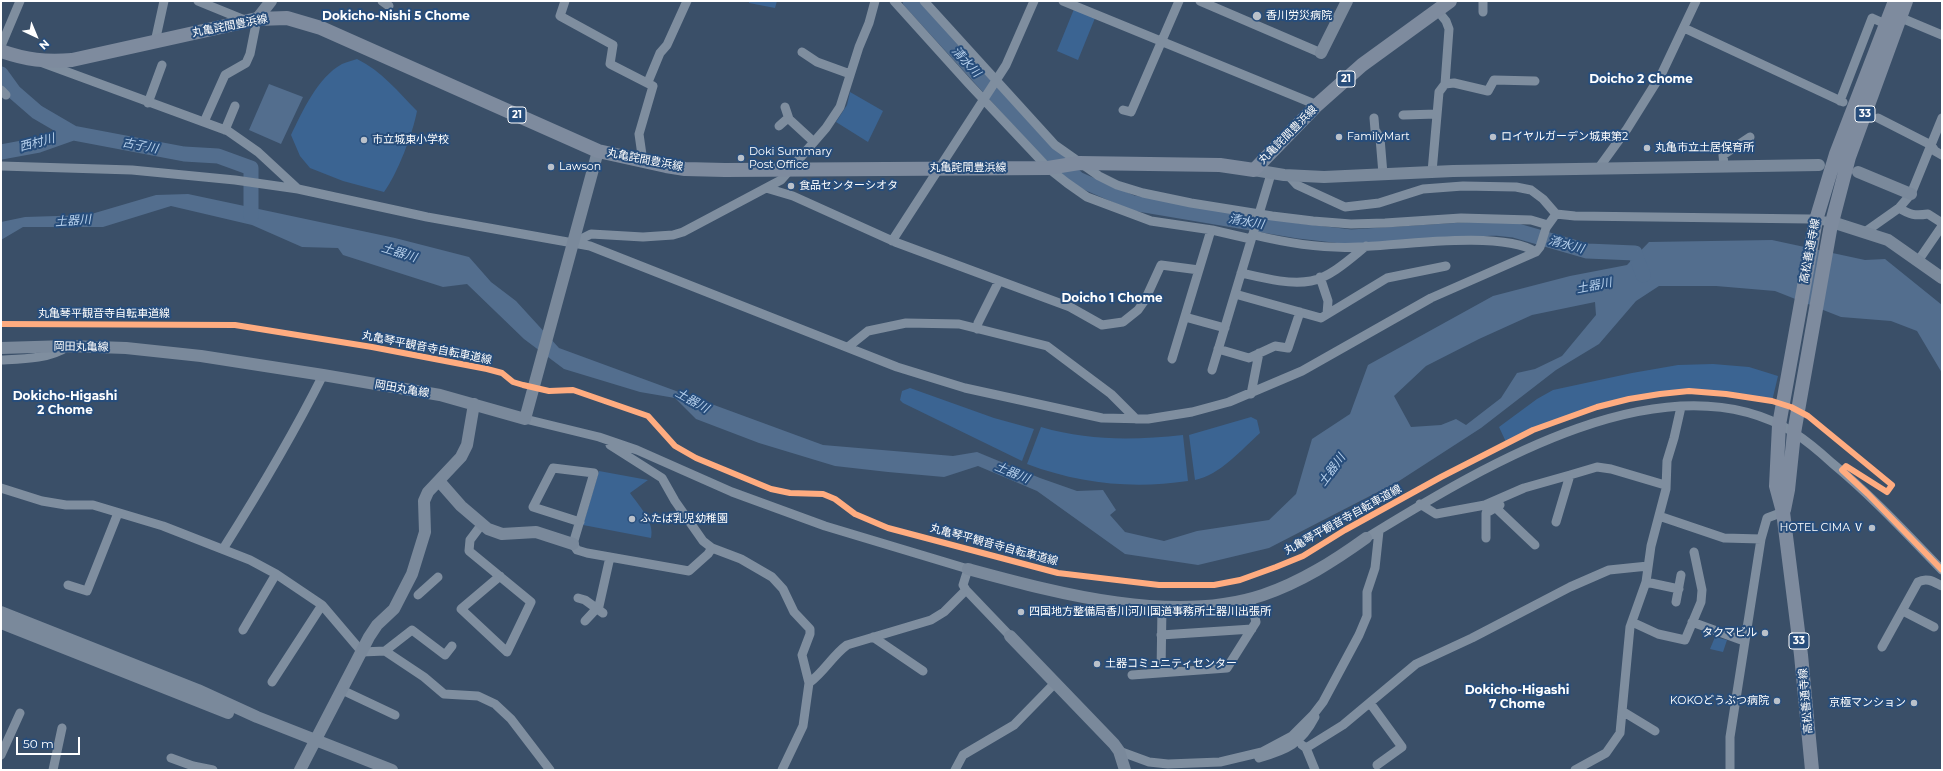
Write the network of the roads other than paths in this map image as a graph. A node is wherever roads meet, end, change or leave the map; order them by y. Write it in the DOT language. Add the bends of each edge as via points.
graph roads {
  1 [pos="20,1"];
  2 [pos="164,1"];
  3 [pos="198,1"];
  4 [pos="271,1"];
  5 [pos="565,1"];
  6 [pos="687,1"];
  7 [pos="875,1"];
  8 [pos="894,1"];
  9 [pos="924,1"];
  10 [pos="1034,1"];
  11 [pos="1063,1"];
  12 [pos="1179,1"];
  13 [pos="1200,1"];
  14 [pos="1347,1"];
  15 [pos="1450,1"];
  16 [pos="1483,1"];
  17 [pos="1696,1"];
  18 [pos="1895,1"];
  19 [pos="1906,1"];
  20 [pos="1437,10"];
  21 [pos="1483,12"];
  22 [pos="252,20"];
  23 [pos="1894,23"];
  24 [pos="1684,28"];
  25 [pos="1942,35"];
  26 [pos="155,42"];
  27 [pos="1161,42"];
  28 [pos="1,44"];
  29 [pos="802,52"];
  30 [pos="1321,53"];
  31 [pos="36,61"];
  32 [pos="162,65"];
  33 [pos="850,74"];
  34 [pos="997,81"];
  35 [pos="1535,81"];
  36 [pos="648,82"];
  37 [pos="1445,84"];
  38 [pos="985,99"];
  39 [pos="148,103"];
  40 [pos="1317,105"];
  41 [pos="236,106"];
  42 [pos="785,107"];
  43 [pos="1123,110"];
  44 [pos="1403,114"];
  45 [pos="1437,114"];
  46 [pos="788,118"];
  47 [pos="1374,118"];
  48 [pos="1878,118"];
  49 [pos="1942,118"];
  50 [pos="204,122"];
  51 [pos="779,126"];
  52 [pos="225,130"];
  53 [pos="1750,137"];
  54 [pos="814,142"];
  55 [pos="1931,145"];
  56 [pos="598,151"];
  57 [pos="1942,155"];
  58 [pos="643,162"];
  59 [pos="1078,163"];
  60 [pos="1819,164"];
  61 [pos="1,166"];
  62 [pos="1724,166"];
  63 [pos="1049,167"];
  64 [pos="939,168"];
  65 [pos="791,169"];
  66 [pos="1598,169"];
  67 [pos="1254,170"];
  68 [pos="1453,171"];
  69 [pos="1432,172"];
  70 [pos="1858,172"];
  71 [pos="1271,174"];
  72 [pos="1383,174"];
  73 [pos="1288,175"];
  74 [pos="1466,186"];
  75 [pos="766,188"];
  76 [pos="298,190"];
  77 [pos="1911,194"];
  78 [pos="1899,208"];
  79 [pos="1556,214"];
  80 [pos="1260,215"];
  81 [pos="1942,223"];
  82 [pos="1814,224"];
  83 [pos="1547,226"];
  84 [pos="1831,226"];
  85 [pos="1942,226"];
  86 [pos="1211,230"];
  87 [pos="1865,232"];
  88 [pos="1252,237"];
  89 [pos="892,241"];
  90 [pos="1366,246"];
  91 [pos="571,249"];
  92 [pos="1538,250"];
  93 [pos="1918,261"];
  94 [pos="1446,266"];
  95 [pos="1199,270"];
  96 [pos="1241,273"];
  97 [pos="1320,277"];
  98 [pos="1942,278"];
  99 [pos="999,281"];
  100 [pos="1235,294"];
  101 [pos="1300,312"];
  102 [pos="1327,314"];
  103 [pos="1185,317"];
  104 [pos="977,328"];
  105 [pos="1224,328"];
  106 [pos="68,346"];
  107 [pos="848,347"];
  108 [pos="1,348"];
  109 [pos="1218,349"];
  110 [pos="1260,353"];
  111 [pos="1172,359"];
  112 [pos="1,360"];
  113 [pos="1212,370"];
  114 [pos="323,375"];
  115 [pos="1251,394"];
  116 [pos="474,404"];
  117 [pos="1681,407"];
  118 [pos="525,416"];
  119 [pos="1136,419"];
  120 [pos="1780,421"];
  121 [pos="1794,433"];
  122 [pos="599,437"];
  123 [pos="1570,474"];
  124 [pos="439,481"];
  125 [pos="1665,485"];
  126 [pos="1,488"];
  127 [pos="1504,496"];
  128 [pos="1420,504"];
  129 [pos="1496,508"];
  130 [pos="1783,512"];
  131 [pos="118,513"];
  132 [pos="1659,516"];
  133 [pos="580,522"];
  134 [pos="1556,522"];
  135 [pos="482,524"];
  136 [pos="1379,531"];
  137 [pos="1366,538"];
  138 [pos="1486,538"];
  139 [pos="1761,540"];
  140 [pos="573,544"];
  141 [pos="1536,544"];
  142 [pos="712,548"];
  143 [pos="223,549"];
  144 [pos="1694,552"];
  145 [pos="610,557"];
  146 [pos="1648,566"];
  147 [pos="968,569"];
  148 [pos="1942,570"];
  149 [pos="276,574"];
  150 [pos="1682,575"];
  151 [pos="500,576"];
  152 [pos="438,577"];
  153 [pos="1646,582"];
  154 [pos="407,584"];
  155 [pos="68,585"];
  156 [pos="1942,586"];
  157 [pos="1679,589"];
  158 [pos="966,590"];
  159 [pos="578,598"];
  160 [pos="1250,599"];
  161 [pos="1676,602"];
  162 [pos="322,605"];
  163 [pos="1162,606"];
  164 [pos="600,611"];
  165 [pos="1903,611"];
  166 [pos="1,612"];
  167 [pos="585,621"];
  168 [pos="1632,622"];
  169 [pos="1692,622"];
  170 [pos="1,623"];
  171 [pos="1934,628"];
  172 [pos="1252,629"];
  173 [pos="243,630"];
  174 [pos="1161,635"];
  175 [pos="1010,636"];
  176 [pos="873,637"];
  177 [pos="1744,641"];
  178 [pos="452,646"];
  179 [pos="1882,647"];
  180 [pos="385,651"];
  181 [pos="362,652"];
  182 [pos="922,671"];
  183 [pos="1160,673"];
  184 [pos="1132,675"];
  185 [pos="272,682"];
  186 [pos="809,683"];
  187 [pos="1055,683"];
  188 [pos="342,690"];
  189 [pos="1323,702"];
  190 [pos="1370,703"];
  191 [pos="1622,711"];
  192 [pos="20,713"];
  193 [pos="395,715"];
  194 [pos="62,728"];
  195 [pos="1655,731"];
  196 [pos="1298,741"];
  197 [pos="315,745"];
  198 [pos="1306,748"];
  199 [pos="1119,751"];
  200 [pos="1,755"];
  201 [pos="171,758"];
  202 [pos="1244,758"];
  203 [pos="1377,765"];
  204 [pos="54,770"];
  205 [pos="213,770"];
  206 [pos="300,770"];
  207 [pos="370,770"];
  208 [pos="392,770"];
  209 [pos="550,770"];
  210 [pos="782,770"];
  211 [pos="955,770"];
  212 [pos="1125,770"];
  213 [pos="1314,770"];
  214 [pos="1575,770"];
  215 [pos="1730,770"];
  216 [pos="1812,770"];
  1 -- 28 [label="street"];
  2 -- 26 [label="street"];
  3 -- 22 [label="street"];
  4 -- 22 [label="street"];
  5 -- 36 [label="street" via="560,16 613,45 610,64"];
  6 -- 36 [label="street"];
  7 -- 33 [label="street"];
  8 -- 38 [label="street"];
  9 -- 34 [label="street"];
  10 -- 34 [label="street"];
  11 -- 27 [label="street"];
  12 -- 27 [label="street"];
  13 -- 30 [label="street"];
  14 -- 30 [label="street"];
  15 -- 20 [label="main road, 丸亀詫間豊浜線 / 21"];
  16 -- 21 [label="street"];
  17 -- 24 [label="street"];
  18 -- 23 [label="main road, 高松善通寺線 / 33"];
  19 -- 23 [label="main road, 高松善通寺線 / 33"];
  20 -- 37 [label="street" via="1449,29"];
  20 -- 40 [label="main road, 丸亀詫間豊浜線 / 21" via="1362,65"];
  22 -- 26 [label="main road, 丸亀詫間豊浜線 / 21"];
  22 -- 50 [label="street" via="250,54 246,63 225,75"];
  22 -- 56 [label="main road, 丸亀詫間豊浜線 / 21" via="287,18 307,23"];
  23 -- 24 [label="street" via="1872,18 1842,102"];
  23 -- 25 [label="street"];
  23 -- 82 [label="main road, 高松善通寺線 / 33" via="1836,154"];
  23 -- 84 [label="main road, 高松善通寺線 / 33" via="1849,157"];
  24 -- 66 [label="street" via="1662,73"];
  26 -- 31 [label="main road, 丸亀詫間豊浜線 / 21" via="72,60"];
  27 -- 40 [label="street"];
  27 -- 43 [label="street" via="1131,112"];
  28 -- 31 [label="main road, 丸亀詫間豊浜線 / 21"];
  29 -- 33 [label="street" via="817,62"];
  31 -- 39 [label="street"];
  32 -- 39 [label="street"];
  33 -- 54 [label="street" via="835,116"];
  34 -- 38 [label="street"];
  34 -- 59 [label="street" via="1055,145"];
  35 -- 37 [label="street" via="1494,80 1488,90 1454,83"];
  36 -- 58 [label="street" via="653,86 639,134"];
  37 -- 45 [label="street" via="1439,92"];
  38 -- 63 [label="street"];
  38 -- 64 [label="street"];
  39 -- 50 [label="street"];
  40 -- 67 [label="main road, 丸亀詫間豊浜線 / 21"];
  41 -- 52 [label="street"];
  42 -- 46 [label="street"];
  44 -- 45 [label="street"];
  45 -- 69 [label="street"];
  46 -- 51 [label="street"];
  46 -- 54 [label="street"];
  47 -- 72 [label="street" via="1375,130 1385,138"];
  48 -- 55 [label="street"];
  49 -- 55 [label="street"];
  50 -- 52 [label="street"];
  52 -- 76 [label="street" via="258,152"];
  53 -- 62 [label="street" via="1723,155"];
  54 -- 65 [label="street"];
  55 -- 57 [label="street"];
  55 -- 77 [label="street"];
  56 -- 58 [label="main road, 丸亀詫間豊浜線 / 21"];
  56 -- 91 [label="street"];
  58 -- 65 [label="main road, 丸亀詫間豊浜線 / 21" via="685,169"];
  59 -- 63 [label="main road, 丸亀詫間豊浜線 / 21"];
  59 -- 67 [label="main road, 丸亀詫間豊浜線 / 21" via="1220,165"];
  59 -- 80 [label="street" via="1117,185 1143,193"];
  60 -- 62 [label="street"];
  61 -- 76 [label="street" via="132,170 235,180"];
  62 -- 66 [label="street"];
  63 -- 64 [label="main road, 丸亀詫間豊浜線 / 21"];
  63 -- 86 [label="street" via="1087,197 1105,204 1151,220"];
  64 -- 65 [label="main road, 丸亀詫間豊浜線 / 21"];
  64 -- 89 [label="street"];
  65 -- 75 [label="street" via="781,180"];
  66 -- 68 [label="street"];
  67 -- 71 [label="street"];
  68 -- 69 [label="street"];
  68 -- 74 [label="street"];
  69 -- 72 [label="street"];
  70 -- 77 [label="street"];
  71 -- 73 [label="street"];
  71 -- 80 [label="street"];
  72 -- 73 [label="street"];
  73 -- 74 [label="street" via="1297,185 1345,207 1379,203 1423,189"];
  74 -- 79 [label="street" via="1516,187 1531,190"];
  75 -- 89 [label="street" via="800,199"];
  75 -- 91 [label="street" via="683,232 643,237 592,234"];
  76 -- 91 [label="street"];
  77 -- 78 [label="street"];
  78 -- 81 [label="street" via="1909,215 1928,214"];
  78 -- 87 [label="street"];
  79 -- 82 [label="street"];
  79 -- 83 [label="street"];
  80 -- 83 [label="street" via="1351,224 1461,218 1531,220"];
  80 -- 88 [label="street"];
  82 -- 84 [label="street"];
  82 -- 120 [label="main road, 高松善通寺線 / 33"];
  83 -- 92 [label="street"];
  84 -- 87 [label="street"];
  84 -- 121 [label="main road, 高松善通寺線 / 33"];
  85 -- 93 [label="street"];
  86 -- 88 [label="street"];
  86 -- 95 [label="street"];
  87 -- 93 [label="street" via="1888,240"];
  88 -- 90 [label="street" via="1305,244"];
  88 -- 96 [label="street"];
  89 -- 99 [label="street"];
  90 -- 92 [label="street" via="1500,241"];
  90 -- 97 [label="street" via="1330,273"];
  91 -- 107 [label="street" via="590,246"];
  91 -- 118 [label="street"];
  92 -- 115 [label="street" via="1431,298 1302,371"];
  93 -- 98 [label="street"];
  94 -- 102 [label="street" via="1387,278"];
  95 -- 99 [label="street" via="1161,265 1138,310 1123,322 1102,325 1070,307"];
  95 -- 103 [label="street"];
  96 -- 97 [label="street" via="1288,281 1312,281"];
  96 -- 100 [label="street"];
  97 -- 102 [label="street" via="1328,301"];
  99 -- 104 [label="street"];
  100 -- 101 [label="street"];
  100 -- 105 [label="street"];
  101 -- 102 [label="street" via="1321,318"];
  101 -- 110 [label="street" via="1288,348 1274,346"];
  103 -- 105 [label="street"];
  103 -- 111 [label="street"];
  104 -- 107 [label="street" via="959,324 906,323 868,331"];
  104 -- 119 [label="street" via="1047,346 1111,394"];
  105 -- 109 [label="street"];
  106 -- 108 [label="street, 岡田丸亀線"];
  106 -- 112 [label="street" via="60,352"];
  106 -- 114 [label="street, 岡田丸亀線" via="164,351"];
  107 -- 119 [label="street" via="966,388 1102,418"];
  109 -- 110 [label="street" via="1249,358"];
  109 -- 113 [label="street"];
  110 -- 115 [label="street"];
  114 -- 116 [label="street, 岡田丸亀線" via="440,395"];
  114 -- 143 [label="street" via="301,419"];
  115 -- 119 [label="street" via="1192,412"];
  116 -- 118 [label="street, 岡田丸亀線"];
  116 -- 124 [label="street" via="467,445 453,467"];
  117 -- 120 [label="street" via="1728,408"];
  117 -- 125 [label="street" via="1667,461"];
  117 -- 128 [label="street" via="1642,411 1597,422 1546,440 1504,459"];
  118 -- 122 [label="street"];
  120 -- 121 [label="street"];
  120 -- 130 [label="main road, 高松善通寺線 / 33" via="1776,486"];
  121 -- 130 [label="main road, 高松善通寺線 / 33"];
  121 -- 148 [label="street" via="1857,483"];
  122 -- 142 [label="street" via="662,478 699,535"];
  122 -- 147 [label="street" via="637,450 732,492 826,526"];
  123 -- 125 [label="street" via="1597,467"];
  123 -- 127 [label="street"];
  123 -- 134 [label="street"];
  124 -- 135 [label="street"];
  124 -- 154 [label="street" via="428,492 424,501 424,532"];
  125 -- 132 [label="street"];
  126 -- 131 [label="street" via="42,501 66,505 93,505"];
  127 -- 128 [label="street" via="1485,505 1436,514"];
  127 -- 129 [label="street"];
  128 -- 136 [label="street"];
  129 -- 138 [label="street" via="1486,513"];
  129 -- 141 [label="street"];
  130 -- 139 [label="street" via="1767,518"];
  130 -- 216 [label="main road, 高松善通寺線 / 33"];
  131 -- 143 [label="street" via="163,526"];
  131 -- 155 [label="street" via="87,591"];
  132 -- 139 [label="street" via="1724,538"];
  132 -- 146 [label="street"];
  133 -- 133 [label="street" via="594,473 552,468 533,508"];
  133 -- 140 [label="street"];
  135 -- 140 [label="street" via="502,534 536,532"];
  135 -- 151 [label="street" via="470,540 469,551"];
  136 -- 137 [label="street"];
  136 -- 189 [label="street" via="1375,568 1368,592 1367,616"];
  137 -- 160 [label="street" via="1306,577"];
  139 -- 177 [label="street"];
  140 -- 145 [label="street" via="577,550"];
  142 -- 145 [label="street" via="689,571"];
  142 -- 186 [label="street" via="763,571 783,590 794,612 810,629 802,654"];
  143 -- 149 [label="street"];
  144 -- 169 [label="street" via="1702,590"];
  145 -- 164 [label="street"];
  146 -- 153 [label="street"];
  146 -- 190 [label="street" via="1609,570 1570,587 1416,664"];
  147 -- 158 [label="street" via="964,585"];
  147 -- 163 [label="street" via="1051,591"];
  149 -- 162 [label="street"];
  149 -- 173 [label="street"];
  150 -- 157 [label="street"];
  151 -- 151 [label="street" via="531,602 507,652 461,608"];
  152 -- 154 [label="street" via="420,598"];
  153 -- 157 [label="street"];
  153 -- 168 [label="street"];
  154 -- 181 [label="street" via="394,609 378,625"];
  156 -- 165 [label="street" via="1928,579 1918,582"];
  157 -- 161 [label="street"];
  158 -- 175 [label="street"];
  158 -- 176 [label="street" via="944,612 930,620"];
  159 -- 164 [label="street"];
  160 -- 163 [label="street" via="1214,606"];
  160 -- 172 [label="street" via="1256,622"];
  162 -- 181 [label="street"];
  162 -- 185 [label="street"];
  163 -- 174 [label="street"];
  164 -- 167 [label="street"];
  165 -- 171 [label="street"];
  165 -- 179 [label="street"];
  166 -- 197 [label="street" via="198,690"];
  168 -- 169 [label="street" via="1658,634 1685,640"];
  168 -- 191 [label="street"];
  169 -- 177 [label="street"];
  170 -- 197 [label="street" via="190,697 253,725"];
  172 -- 174 [label="street"];
  172 -- 183 [label="street" via="1227,668"];
  174 -- 183 [label="street"];
  175 -- 187 [label="street"];
  176 -- 182 [label="street"];
  176 -- 186 [label="street" via="847,645 836,653 829,665"];
  177 -- 215 [label="street" via="1730,737"];
  178 -- 180 [label="street" via="446,655 412,630"];
  180 -- 181 [label="street"];
  180 -- 209 [label="street" via="444,694 478,696 495,704 511,719"];
  181 -- 188 [label="street"];
  183 -- 184 [label="street"];
  186 -- 210 [label="street" via="803,726"];
  187 -- 199 [label="street"];
  187 -- 211 [label="street" via="1014,725 963,755"];
  188 -- 193 [label="street"];
  188 -- 197 [label="street"];
  189 -- 196 [label="street" via="1310,726"];
  189 -- 202 [label="street" via="1292,736 1262,752"];
  190 -- 198 [label="street" via="1343,725"];
  190 -- 203 [label="street" via="1402,747"];
  191 -- 195 [label="street"];
  191 -- 214 [label="street" via="1620,733 1616,742 1606,753"];
  192 -- 200 [label="street"];
  194 -- 204 [label="street"];
  196 -- 198 [label="street"];
  196 -- 202 [label="street" via="1277,753 1258,758"];
  197 -- 206 [label="street"];
  197 -- 207 [label="street"];
  197 -- 208 [label="street"];
  198 -- 213 [label="street"];
  199 -- 202 [label="street" via="1149,762 1168,764 1220,762"];
  199 -- 212 [label="street"];
  201 -- 205 [label="street"];
}
